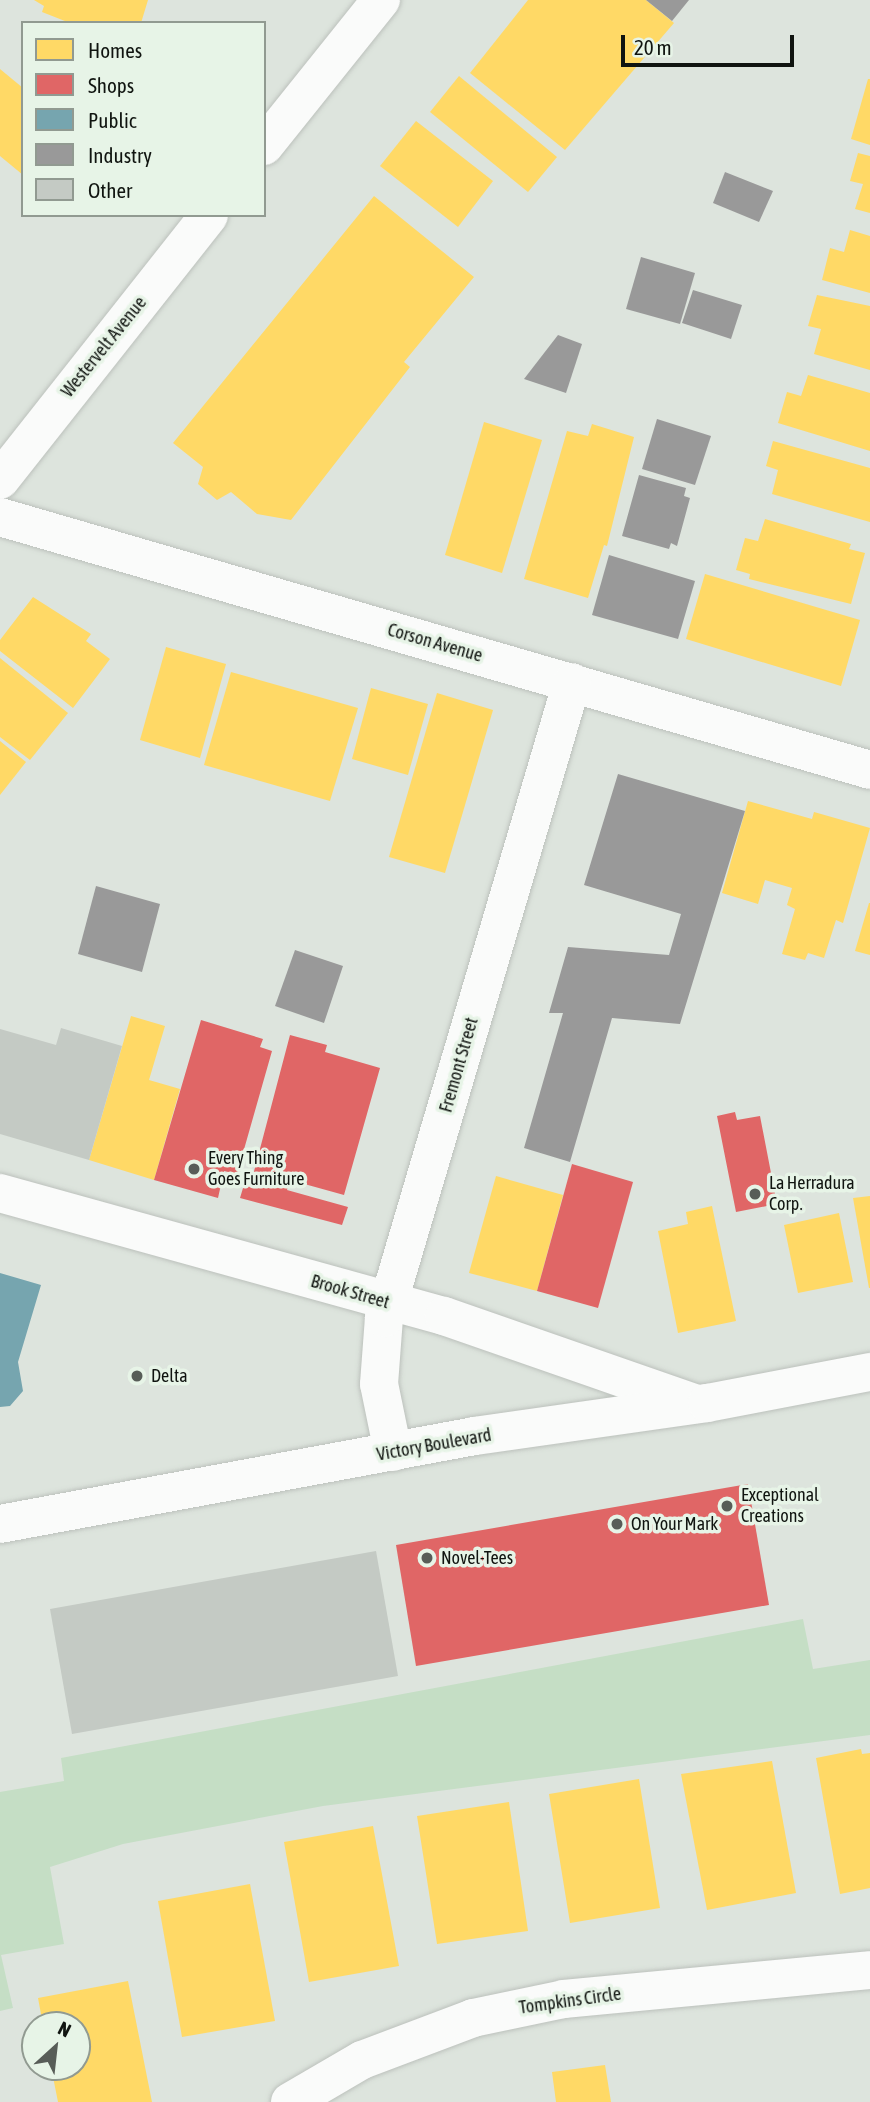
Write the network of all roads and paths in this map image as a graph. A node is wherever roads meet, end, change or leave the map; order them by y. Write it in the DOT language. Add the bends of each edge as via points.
graph roads {
  1 [pos="381,0"];
  2 [pos="266,144"];
  3 [pos="207,217"];
  4 [pos="0,480"];
  5 [pos="0,517"];
  6 [pos="572,682"];
  7 [pos="870,770"];
  8 [pos="0,1193"];
  9 [pos="390,1304"];
  10 [pos="870,1372"];
  11 [pos="696,1405"];
  12 [pos="393,1452"];
  13 [pos="0,1524"];
  14 [pos="870,1970"];
  15 [pos="290,2102"];
  1 -- 2 [label="street"];
  3 -- 4 [label="street, Westervelt Avenue"];
  5 -- 6 [label="street, Corson Avenue"];
  6 -- 7 [label="street, Corson Avenue"];
  6 -- 9 [label="street, Fremont Street"];
  8 -- 9 [label="street, Brook Street"];
  9 -- 11 [label="street, Brook Street" via="557,1353"];
  9 -- 12 [label="street, Fremont Street" via="380,1335 378,1369"];
  10 -- 11 [label="street, Victory Boulevard"];
  11 -- 12 [label="street, Victory Boulevard"];
  12 -- 13 [label="street, Victory Boulevard"];
  14 -- 15 [label="street, Tompkins Circle" via="564,1999 473,2018 362,2060"];
}
